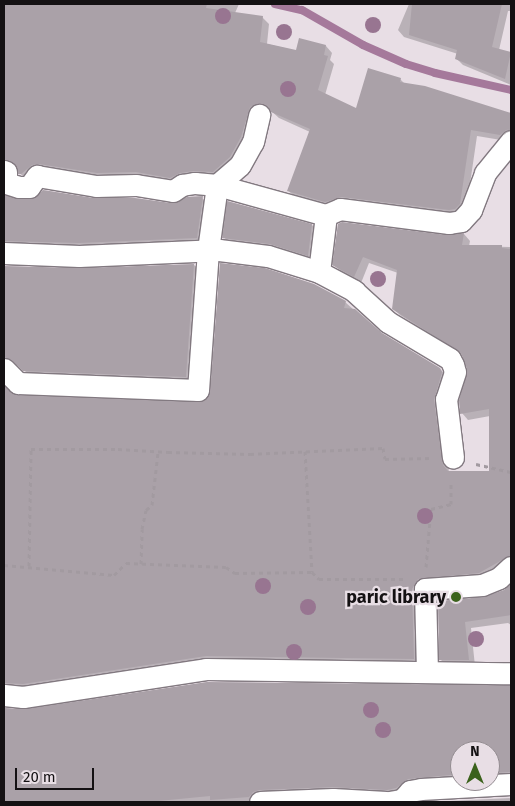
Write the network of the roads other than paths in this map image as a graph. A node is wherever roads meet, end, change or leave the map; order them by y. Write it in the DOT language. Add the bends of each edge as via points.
graph roads {
  1 [pos="259,115"];
  2 [pos="511,140"];
  3 [pos="4,171"];
  4 [pos="217,185"];
  5 [pos="326,216"];
  6 [pos="208,250"];
  7 [pos="4,253"];
  8 [pos="319,272"];
  9 [pos="4,369"];
  10 [pos="453,458"];
  11 [pos="511,567"];
  12 [pos="427,672"];
  13 [pos="511,673"];
  14 [pos="4,695"];
  15 [pos="511,784"];
  16 [pos="260,802"];
  17 [pos="388,802"];
  1 -- 4 [label="street" via="253,142 240,166"];
  2 -- 5 [label="street" via="485,173 471,210 461,221 449,223 340,209"];
  3 -- 4 [label="street" via="6,183 19,187 29,187 36,176 96,186 136,185 173,191 194,183"];
  4 -- 5 [label="street"];
  4 -- 6 [label="street"];
  5 -- 8 [label="street"];
  6 -- 7 [label="street" via="79,256"];
  6 -- 8 [label="street" via="268,256"];
  6 -- 9 [label="street" via="198,390 18,383"];
  8 -- 10 [label="street" via="354,291 388,322 450,358 455,372 446,399"];
  11 -- 12 [label="street" via="499,578 482,586 425,584"];
  12 -- 13 [label="street"];
  12 -- 14 [label="street" via="206,669 23,697"];
  15 -- 17 [label="street" via="421,789 410,791 402,800"];
  16 -- 17 [label="street" via="333,798"];
}
